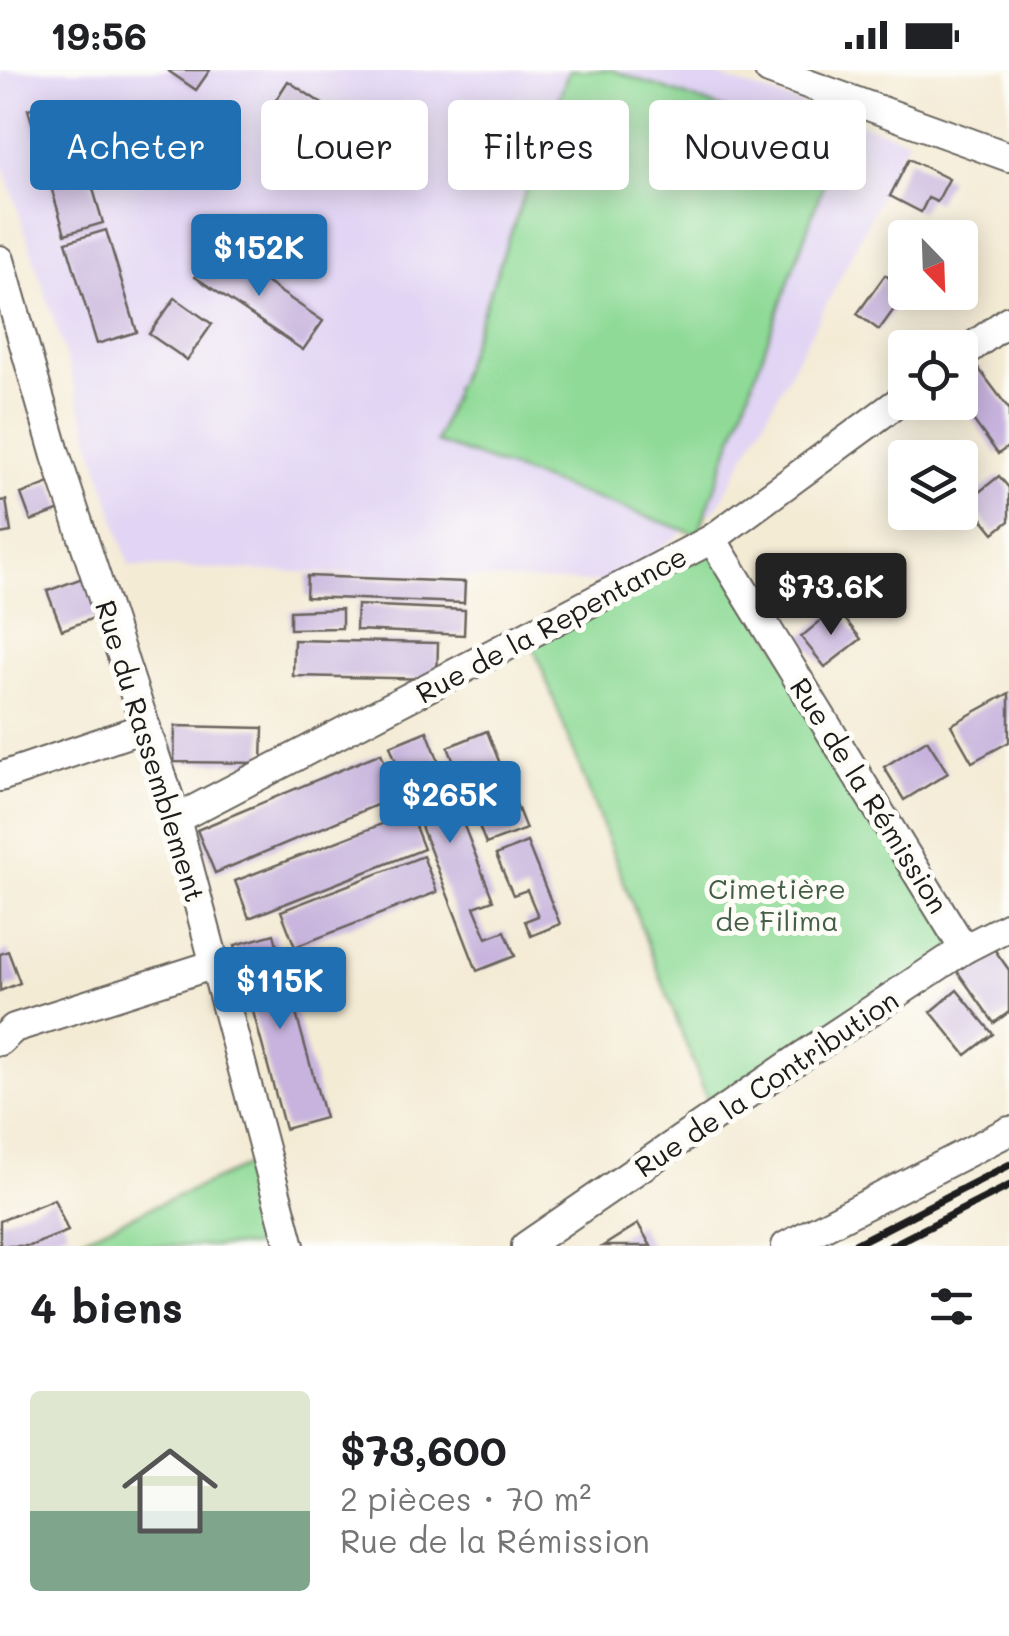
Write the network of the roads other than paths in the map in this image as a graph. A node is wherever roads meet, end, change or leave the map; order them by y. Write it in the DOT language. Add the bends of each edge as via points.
graph roads {
  1 [pos="770,70"];
  2 [pos="1009,157"];
  3 [pos="0,260"];
  4 [pos="1009,320"];
  5 [pos="978,343"];
  6 [pos="888,409"];
  7 [pos="712,539"];
  8 [pos="146,727"];
  9 [pos="0,777"];
  10 [pos="176,819"];
  11 [pos="1009,926"];
  12 [pos="964,949"];
  13 [pos="215,964"];
  14 [pos="0,1041"];
  15 [pos="1009,1131"];
  16 [pos="290,1246"];
  17 [pos="526,1246"];
  18 [pos="786,1246"];
  1 -- 2 [label="street"];
  3 -- 8 [label="street, Rue du Rassemblement" via="56,456"];
  4 -- 5 [label="street"];
  6 -- 7 [label="street, Rue de la Repentance"];
  7 -- 10 [label="street, Rue de la Repentance"];
  7 -- 12 [label="street, Rue de la Rémission"];
  8 -- 9 [label="street"];
  8 -- 10 [label="street, Rue du Rassemblement"];
  10 -- 13 [label="street, Rue du Rassemblement"];
  11 -- 12 [label="street, Rue de la Contribution"];
  12 -- 17 [label="street, Rue de la Contribution"];
  13 -- 14 [label="street" via="14,1028"];
  13 -- 16 [label="street, Rue du Rassemblement"];
  15 -- 18 [label="street"];
}
